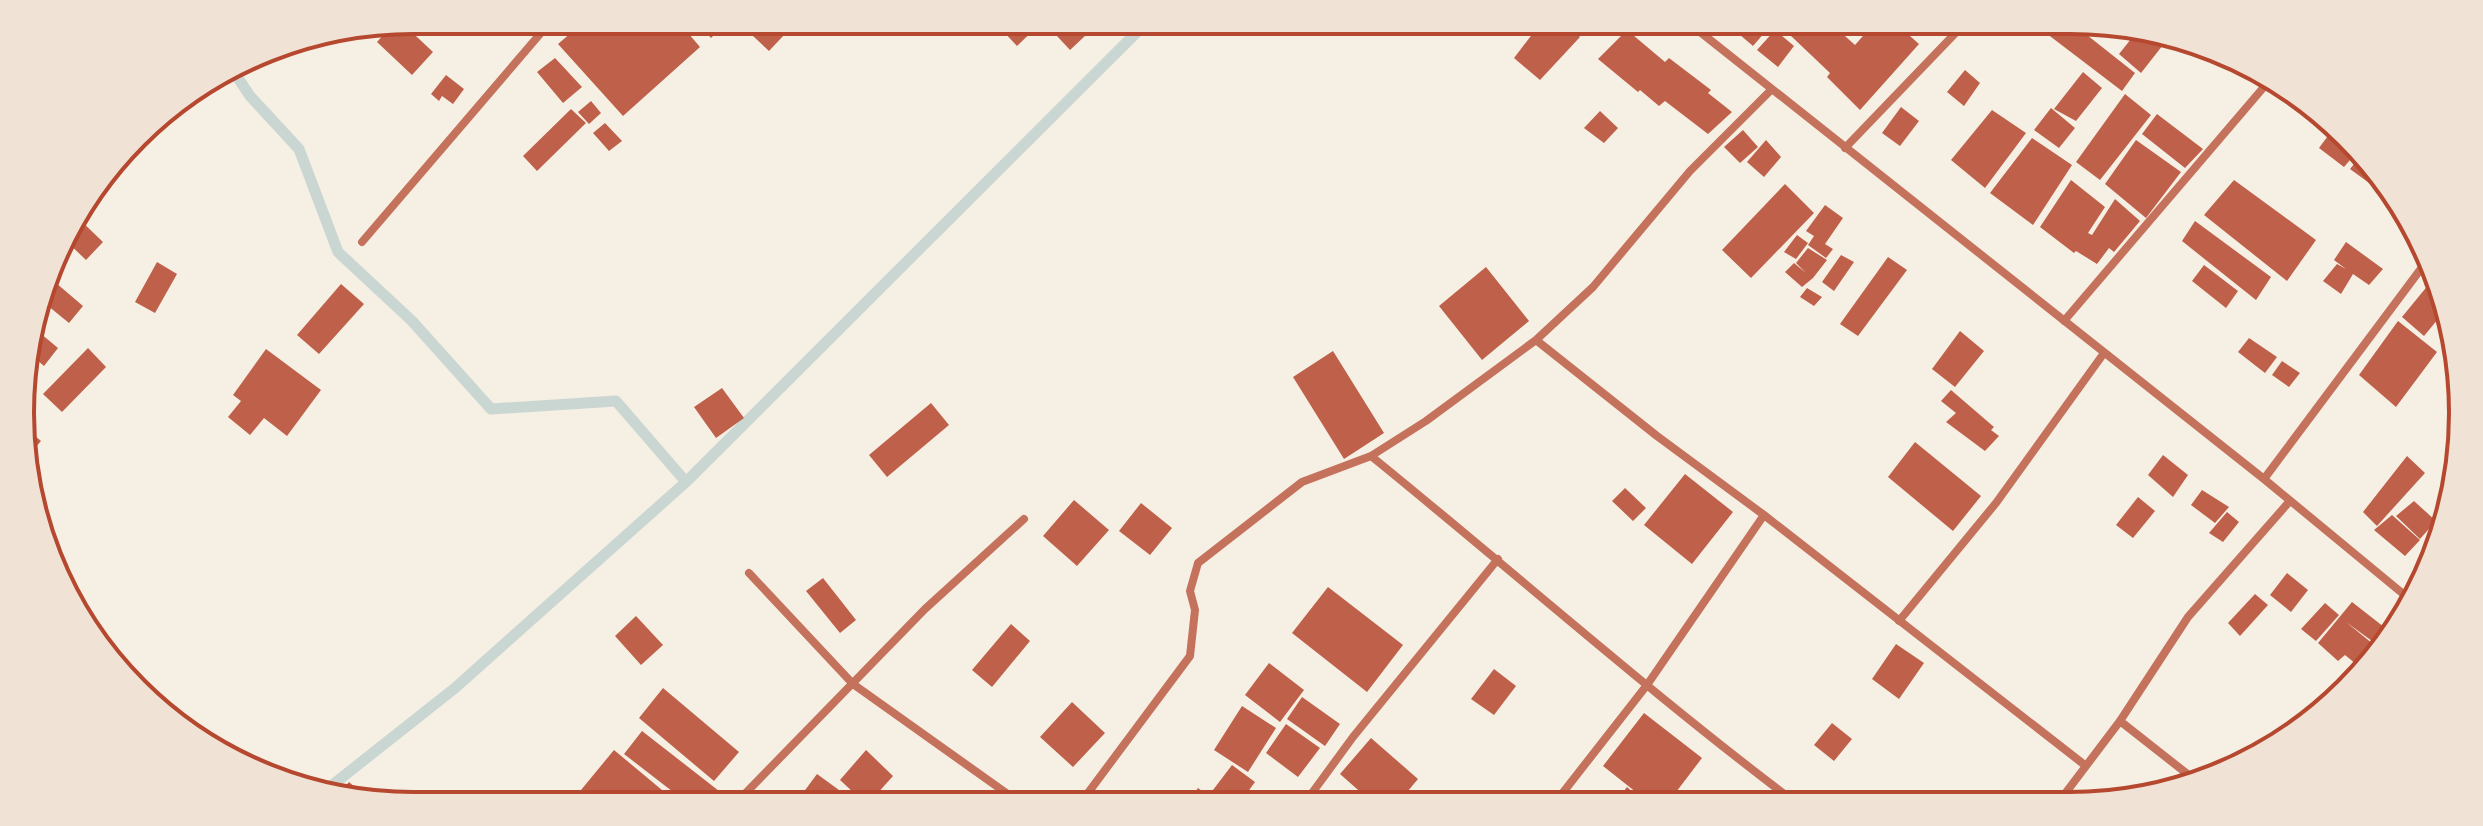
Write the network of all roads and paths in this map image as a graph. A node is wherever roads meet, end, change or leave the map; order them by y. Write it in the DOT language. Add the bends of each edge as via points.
graph roads {
  1 [pos="540,34"];
  2 [pos="1703,34"];
  3 [pos="1955,34"];
  4 [pos="2264,87"];
  5 [pos="1772,89"];
  6 [pos="1845,148"];
  7 [pos="362,242"];
  8 [pos="2421,269"];
  9 [pos="2064,321"];
  10 [pos="1536,340"];
  11 [pos="2104,353"];
  12 [pos="1371,456"];
  13 [pos="2264,479"];
  14 [pos="2289,502"];
  15 [pos="1764,515"];
  16 [pos="1024,519"];
  17 [pos="1498,559"];
  18 [pos="749,573"];
  19 [pos="2403,594"];
  20 [pos="1899,621"];
  21 [pos="853,684"];
  22 [pos="1647,685"];
  23 [pos="2120,721"];
  24 [pos="2086,766"];
  25 [pos="2187,774"];
  26 [pos="747,792"];
  27 [pos="1005,792"];
  28 [pos="1089,792"];
  29 [pos="1313,792"];
  30 [pos="1563,792"];
  31 [pos="1780,792"];
  32 [pos="2066,792"];
  1 -- 7 [label="street"];
  2 -- 5 [label="street"];
  3 -- 6 [label="street"];
  4 -- 9 [label="street"];
  5 -- 6 [label="street"];
  5 -- 10 [label="street" via="1690,171 1593,287"];
  6 -- 9 [label="street"];
  8 -- 13 [label="street"];
  9 -- 11 [label="street"];
  10 -- 12 [label="street"];
  10 -- 15 [label="street"];
  11 -- 13 [label="street"];
  11 -- 20 [label="street" via="1996,503"];
  12 -- 17 [label="street"];
  12 -- 28 [label="street" via="1302,482 1198,563 1190,591 1195,610 1190,656"];
  13 -- 14 [label="street"];
  14 -- 19 [label="street"];
  14 -- 23 [label="street" via="2188,617"];
  15 -- 20 [label="street"];
  15 -- 22 [label="street"];
  16 -- 21 [label="street"];
  17 -- 22 [label="street"];
  17 -- 29 [label="street"];
  18 -- 21 [label="street"];
  20 -- 24 [label="street"];
  21 -- 26 [label="street"];
  21 -- 27 [label="street"];
  22 -- 30 [label="street"];
  22 -- 31 [label="street"];
  23 -- 24 [label="street"];
  23 -- 25 [label="street"];
  24 -- 32 [label="street"];
}
